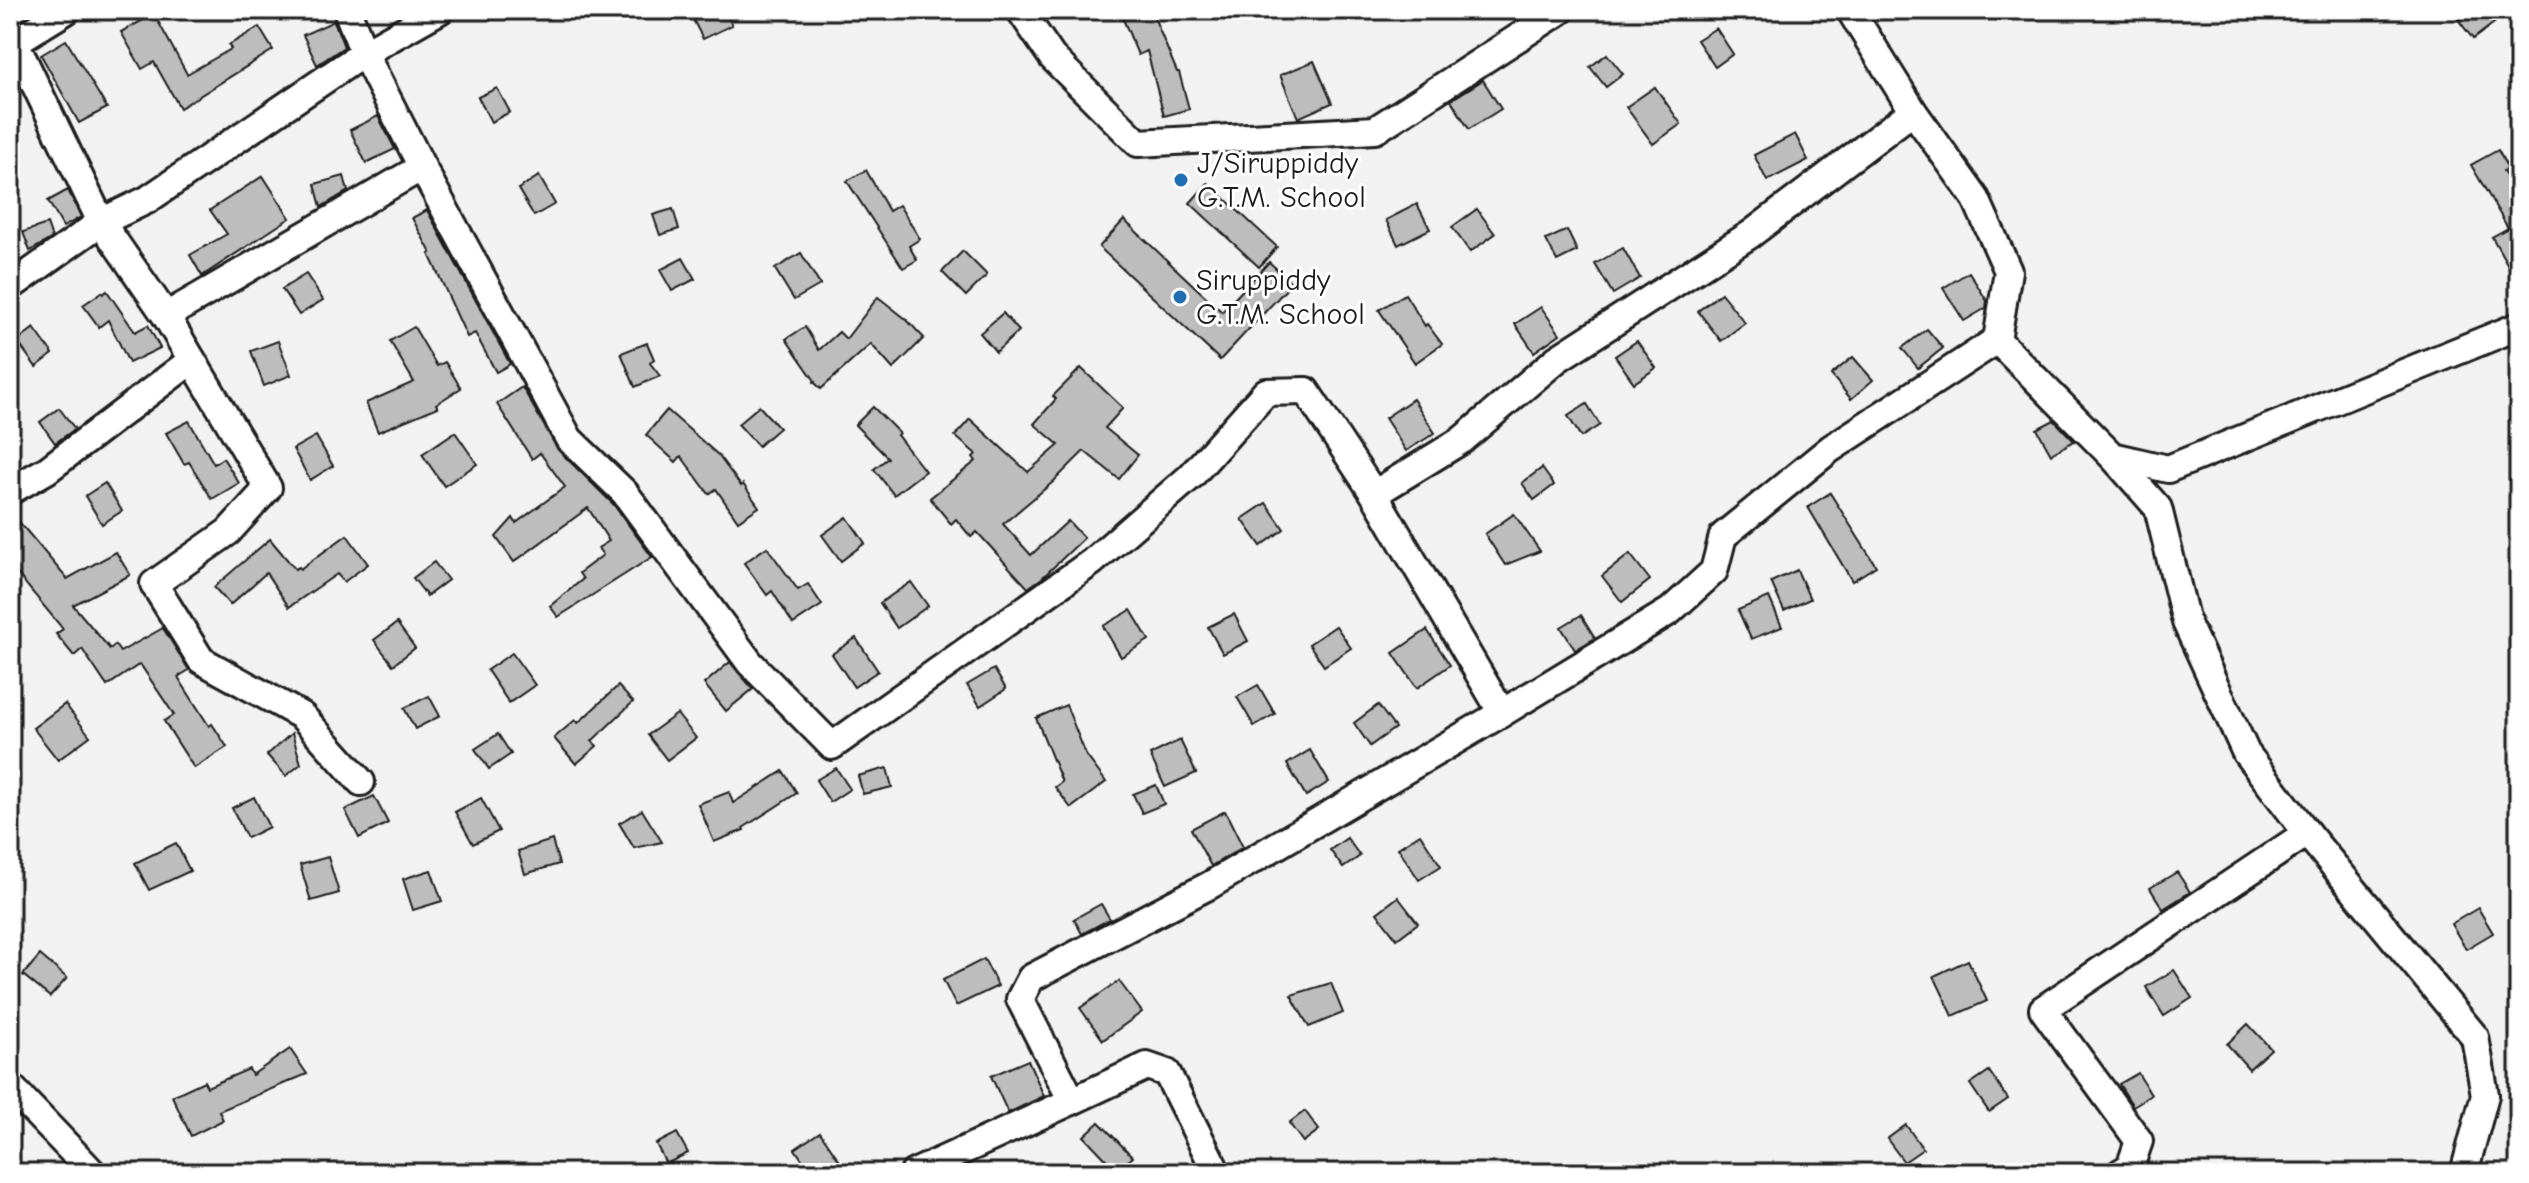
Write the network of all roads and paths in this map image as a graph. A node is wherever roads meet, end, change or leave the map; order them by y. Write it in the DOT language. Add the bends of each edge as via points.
graph roads {
  1 [pos="67,10"];
  2 [pos="347,10"];
  3 [pos="440,10"];
  4 [pos="1020,10"];
  5 [pos="1561,10"];
  6 [pos="1850,10"];
  7 [pos="12,40"];
  8 [pos="364,53"];
  9 [pos="1913,111"];
  10 [pos="422,167"];
  11 [pos="101,222"];
  12 [pos="10,287"];
  13 [pos="166,316"];
  14 [pos="2519,326"];
  15 [pos="1997,340"];
  16 [pos="192,360"];
  17 [pos="2112,456"];
  18 [pos="10,491"];
  19 [pos="1374,494"];
  20 [pos="1502,713"];
  21 [pos="361,782"];
  22 [pos="2307,833"];
  23 [pos="10,1086"];
  24 [pos="1072,1101"];
  25 [pos="93,1173"];
  26 [pos="914,1173"];
  27 [pos="1217,1173"];
  28 [pos="2120,1173"];
  29 [pos="2464,1173"];
  1 -- 7 [label="street"];
  2 -- 8 [label="street"];
  3 -- 8 [label="street"];
  4 -- 5 [label="street" via="1052,57 1138,143 1375,130"];
  6 -- 9 [label="street"];
  7 -- 11 [label="street"];
  8 -- 10 [label="street"];
  8 -- 11 [label="street" via="147,200"];
  9 -- 15 [label="street" via="1976,199 2008,271"];
  9 -- 19 [label="street" via="1751,234 1557,359 1462,440"];
  10 -- 13 [label="street"];
  10 -- 19 [label="street" via="569,439 625,493 750,663 832,746 1092,562 1191,476 1266,392 1306,391"];
  11 -- 12 [label="street"];
  11 -- 13 [label="street"];
  13 -- 16 [label="street"];
  14 -- 17 [label="street" via="2168,469"];
  15 -- 17 [label="street"];
  15 -- 20 [label="street" via="1830,449 1723,536 1714,571 1670,611"];
  16 -- 18 [label="street" via="47,470"];
  16 -- 21 [label="street" via="268,488 228,532 154,584 201,660 302,716"];
  17 -- 22 [label="street" via="2158,508 2186,622 2246,753"];
  19 -- 20 [label="street"];
  20 -- 24 [label="street" via="1210,885 1031,978 1020,999"];
  22 -- 28 [label="street" via="2043,1009 2139,1141 2130,1167"];
  22 -- 29 [label="street" via="2475,1037 2485,1095"];
  23 -- 25 [label="street"];
  24 -- 26 [label="street"];
  24 -- 27 [label="street" via="1147,1066 1167,1073"];
}
